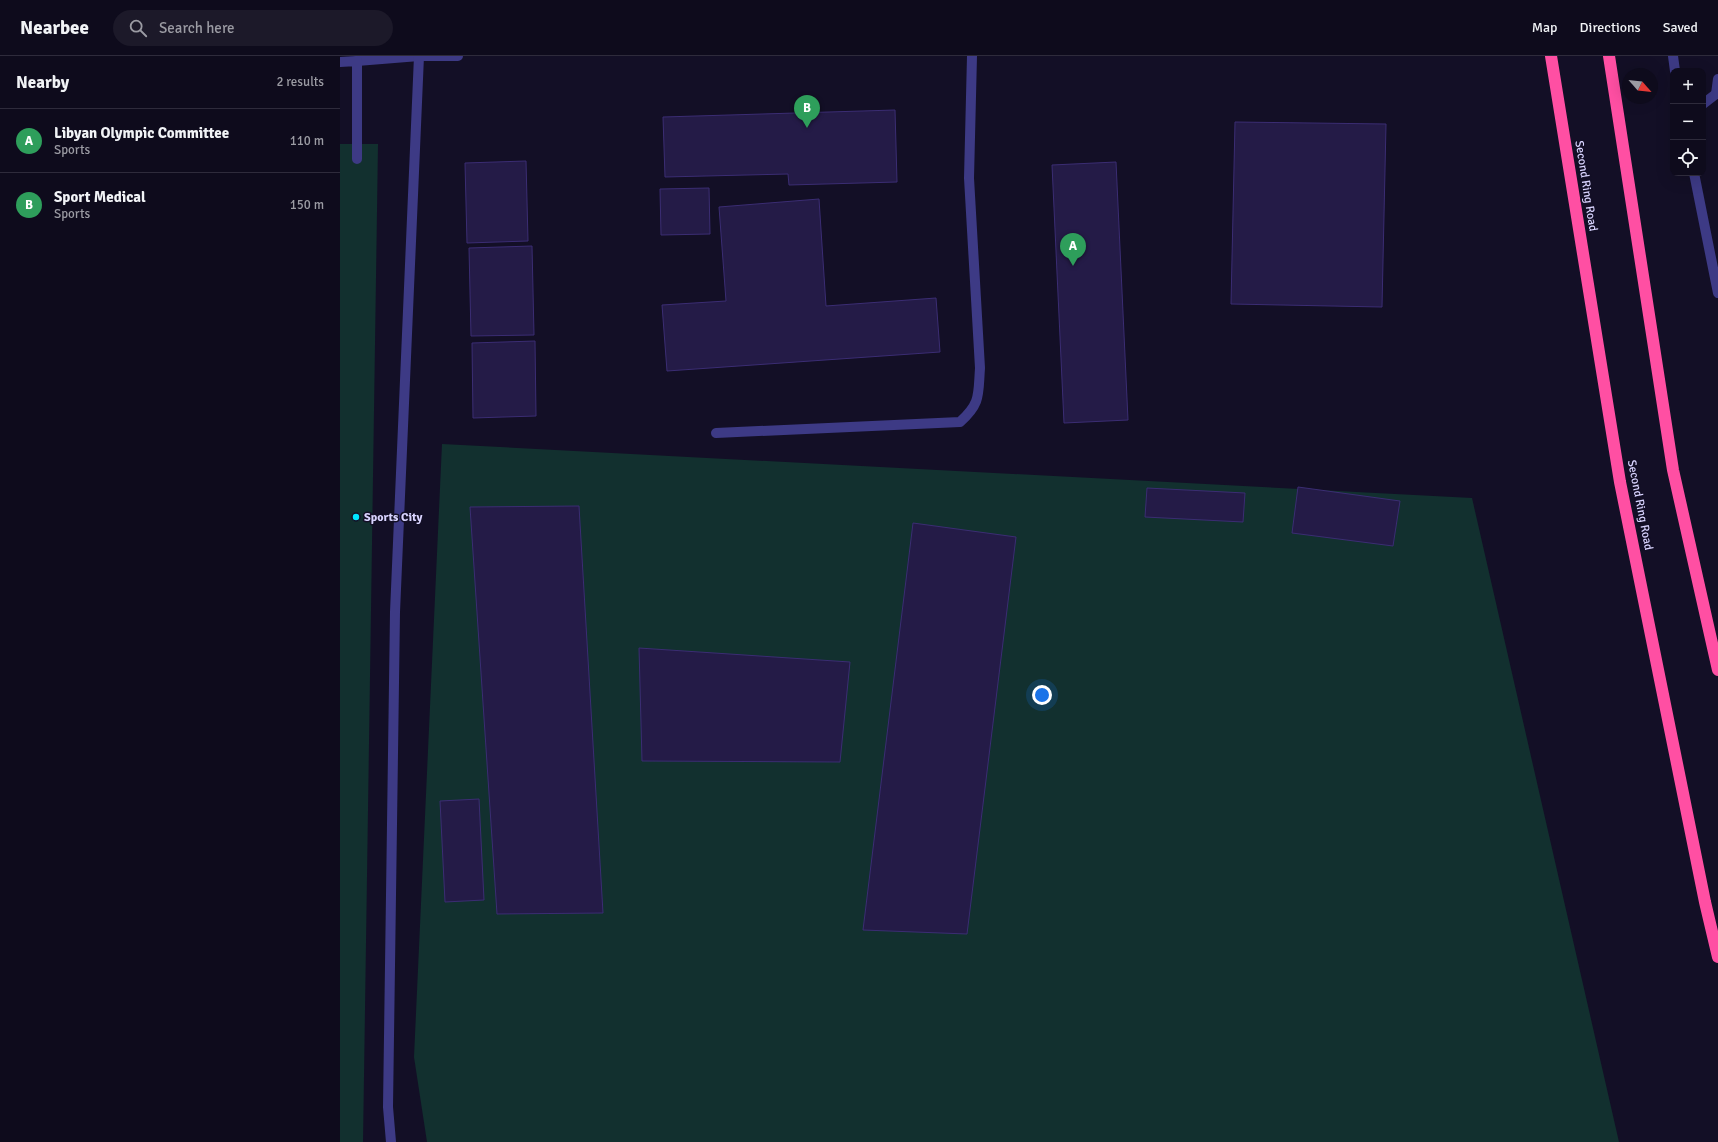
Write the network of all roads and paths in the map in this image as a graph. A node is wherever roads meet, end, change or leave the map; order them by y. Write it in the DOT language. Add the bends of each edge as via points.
graph roads {
  1 [pos="419,56"];
  2 [pos="458,56"];
  3 [pos="972,56"];
  4 [pos="1551,56"];
  5 [pos="1609,56"];
  6 [pos="1672,56"];
  7 [pos="357,61"];
  8 [pos="340,62"];
  9 [pos="1674,68"];
  10 [pos="1718,79"];
  11 [pos="1717,94"];
  12 [pos="1706,102"];
  13 [pos="357,159"];
  14 [pos="1695,176"];
  15 [pos="1715,264"];
  16 [pos="1717,293"];
  17 [pos="716,433"];
  18 [pos="1718,670"];
  19 [pos="1718,957"];
  20 [pos="391,1142"];
  1 -- 2 [label="street"];
  1 -- 7 [label="street"];
  1 -- 20 [label="street" via="395,612 388,1107"];
  3 -- 17 [label="street" via="969,178 980,368 978,397 972,411 960,422"];
  4 -- 19 [label="highway, Second Ring Road" via="1620,482"];
  5 -- 18 [label="highway" via="1673,470"];
  6 -- 9 [label="street"];
  7 -- 8 [label="street"];
  7 -- 13 [label="street"];
  10 -- 11 [label="street"];
  11 -- 12 [label="street"];
  14 -- 15 [label="street"];
  15 -- 16 [label="street"];
}
